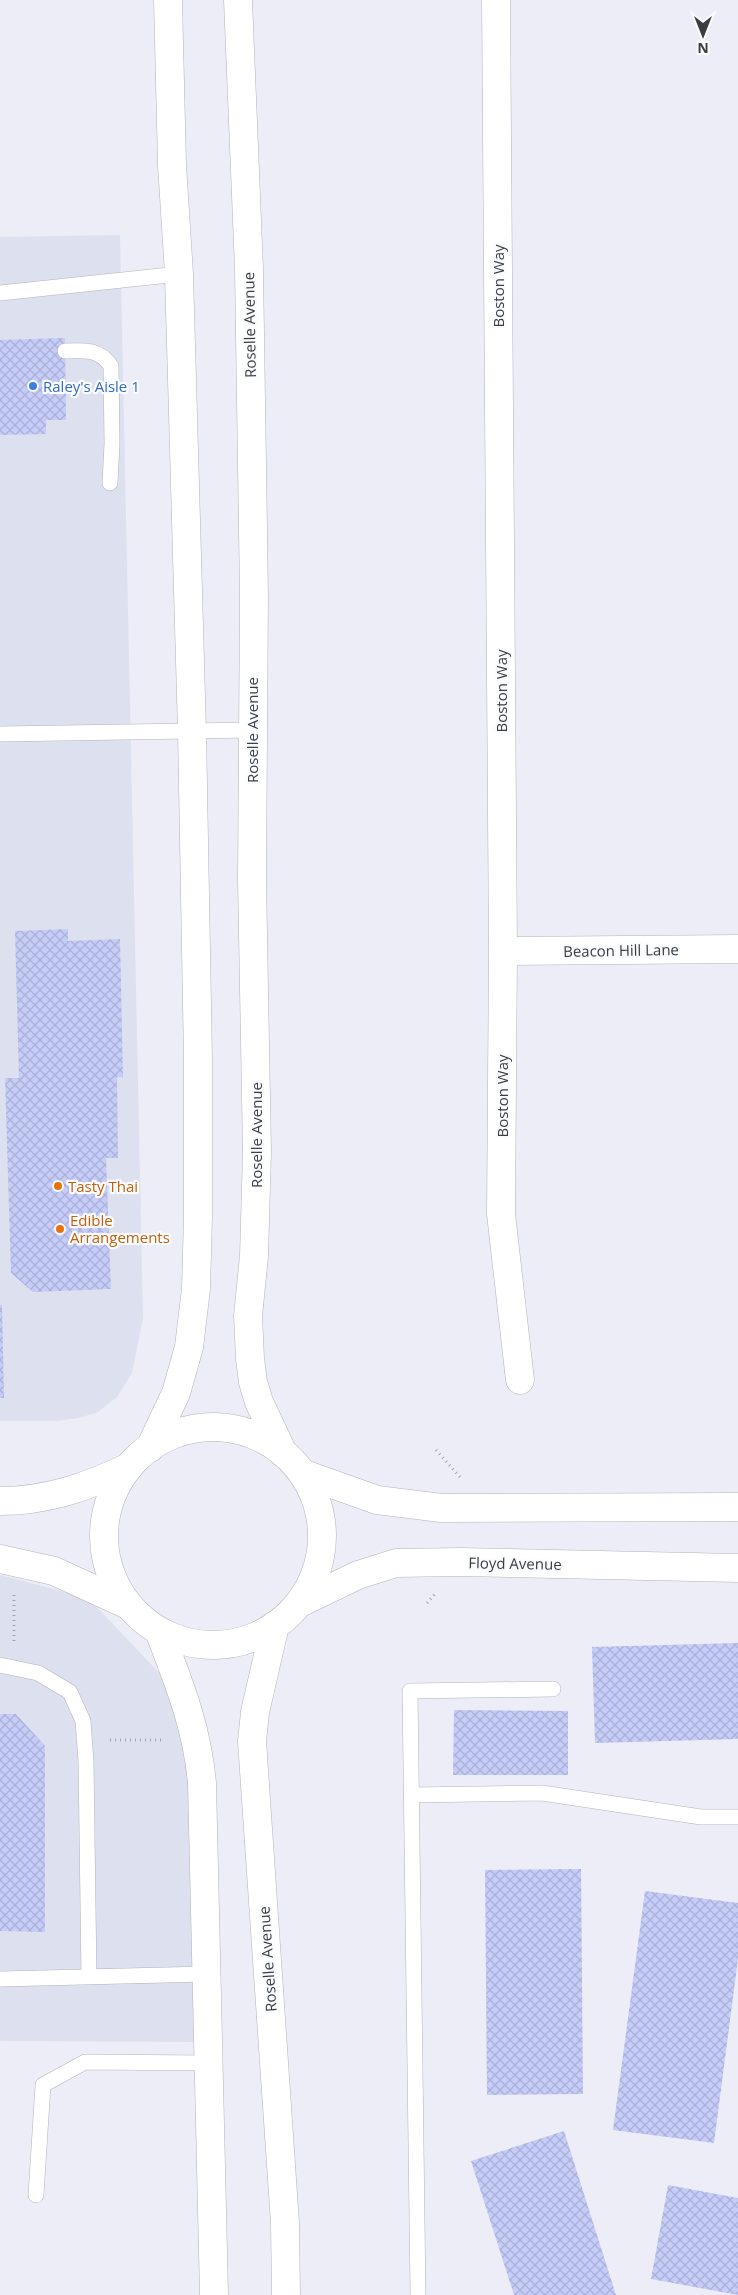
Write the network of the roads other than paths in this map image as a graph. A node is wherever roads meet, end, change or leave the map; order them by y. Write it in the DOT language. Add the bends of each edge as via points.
graph roads {
  1 [pos="168,0"];
  2 [pos="238,0"];
  3 [pos="496,0"];
  4 [pos="179,274"];
  5 [pos="0,293"];
  6 [pos="65,351"];
  7 [pos="110,483"];
  8 [pos="252,730"];
  9 [pos="192,731"];
  10 [pos="0,734"];
  11 [pos="738,949"];
  12 [pos="504,951"];
  13 [pos="520,1380"];
  14 [pos="150,1448"];
  15 [pos="283,1453"];
  16 [pos="129,1467"];
  17 [pos="304,1474"];
  18 [pos="0,1501"];
  19 [pos="738,1507"];
  20 [pos="0,1559"];
  21 [pos="738,1568"];
  22 [pos="300,1603"];
  23 [pos="128,1605"];
  24 [pos="275,1625"];
  25 [pos="159,1631"];
  26 [pos="0,1665"];
  27 [pos="553,1689"];
  28 [pos="412,1795"];
  29 [pos="738,1817"];
  30 [pos="207,1974"];
  31 [pos="89,1977"];
  32 [pos="0,1979"];
  33 [pos="208,2063"];
  34 [pos="36,2195"];
  35 [pos="214,2295"];
  36 [pos="286,2295"];
  37 [pos="418,2295"];
  1 -- 4 [label="main road" via="172,165"];
  2 -- 8 [label="main road, Roselle Avenue" via="249,269 254,596"];
  3 -- 12 [label="main road, Boston Way"];
  4 -- 5 [label="lane"];
  4 -- 9 [label="main road"];
  6 -- 7 [label="lane" via="98,353 106,357 111,366"];
  8 -- 9 [label="lane"];
  8 -- 15 [label="main road, Roselle Avenue" via="257,1152 249,1352 259,1402"];
  9 -- 10 [label="lane"];
  9 -- 14 [label="main road" via="198,1059 196,1289 184,1370"];
  11 -- 12 [label="main road, Beacon Hill Lane"];
  12 -- 13 [label="main road, Boston Way" via="501,1214"];
  14 -- 15 [label="main road" via="194,1430 218,1428 256,1437"];
  14 -- 16 [label="main road"];
  15 -- 17 [label="main road"];
  16 -- 18 [label="main road" via="61,1494"];
  16 -- 23 [label="main road" via="112,1496 105,1528 107,1561"];
  17 -- 19 [label="main road" via="378,1500 441,1508"];
  17 -- 22 [label="main road" via="320,1514 322,1552 310,1587"];
  20 -- 23 [label="main road" via="54,1571"];
  21 -- 22 [label="main road, Floyd Avenue" via="396,1563 358,1575"];
  22 -- 24 [label="main road"];
  23 -- 25 [label="main road"];
  24 -- 25 [label="main road" via="243,1641 220,1645 177,1639"];
  24 -- 36 [label="main road, Roselle Avenue" via="255,1712 252,1742 285,2223"];
  25 -- 30 [label="main road" via="188,1705 200,1760"];
  26 -- 31 [label="lane" via="38,1673 70,1692 83,1721"];
  27 -- 28 [label="lane" via="410,1691"];
  28 -- 29 [label="lane" via="542,1793 648,1811"];
  28 -- 37 [label="lane"];
  30 -- 31 [label="lane"];
  30 -- 33 [label="main road"];
  31 -- 32 [label="lane"];
  33 -- 34 [label="lane" via="85,2062 43,2085"];
  33 -- 35 [label="main road"];
}
